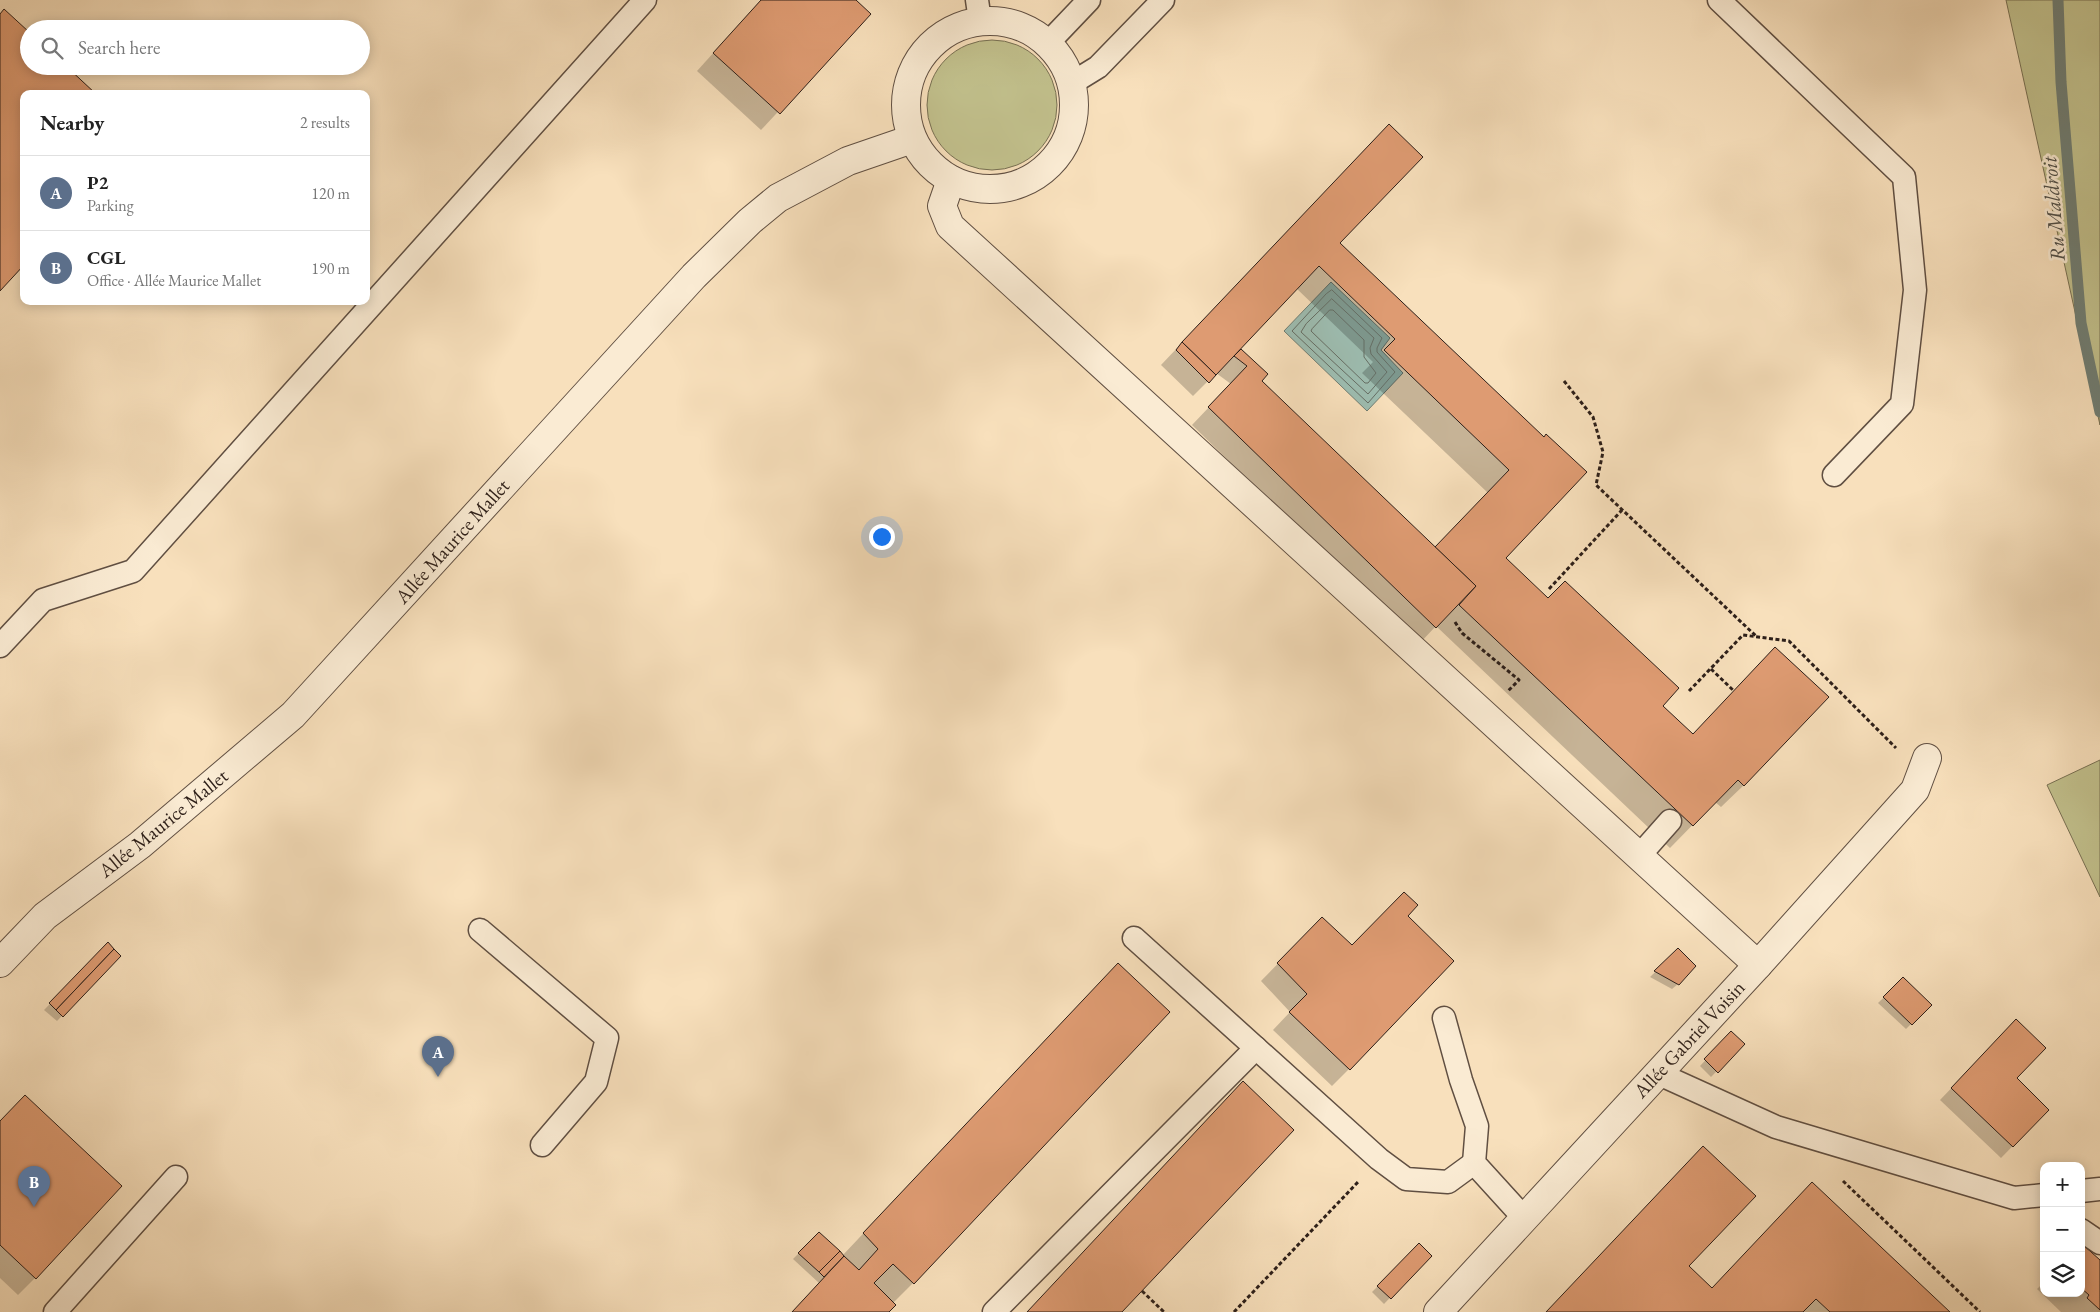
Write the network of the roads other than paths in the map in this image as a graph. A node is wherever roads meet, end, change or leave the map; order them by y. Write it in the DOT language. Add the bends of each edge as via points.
graph roads {
  1 [pos="645,0"];
  2 [pos="1089,0"];
  3 [pos="1163,0"];
  4 [pos="1719,0"];
  5 [pos="979,11"];
  6 [pos="1048,44"];
  7 [pos="1072,83"];
  8 [pos="912,139"];
  9 [pos="952,180"];
  10 [pos="1834,475"];
  11 [pos="0,646"];
  12 [pos="1924,766"];
  13 [pos="1670,821"];
  14 [pos="1639,856"];
  15 [pos="480,930"];
  16 [pos="1134,938"];
  17 [pos="0,963"];
  18 [pos="1758,965"];
  19 [pos="1444,1018"];
  20 [pos="1256,1048"];
  21 [pos="1657,1073"];
  22 [pos="542,1145"];
  23 [pos="1474,1163"];
  24 [pos="176,1177"];
  25 [pos="2100,1189"];
  26 [pos="2085,1191"];
  27 [pos="2040,1198"];
  28 [pos="1524,1218"];
  29 [pos="2085,1233"];
  30 [pos="2100,1243"];
  31 [pos="55,1312"];
  32 [pos="994,1312"];
  33 [pos="1438,1312"];
  1 -- 11 [label="lane" via="133,571 43,600"];
  2 -- 6 [label="lane"];
  3 -- 7 [label="lane" via="1098,67"];
  4 -- 10 [label="lane" via="1904,177 1915,290 1902,404"];
  5 -- 6 [label="street" via="1032,32"];
  5 -- 8 [label="street" via="935,40 915,67 907,87 907,122"];
  6 -- 7 [label="street" via="1063,63"];
  7 -- 9 [label="street" via="1075,99 1072,128 1058,157 1032,179 1003,189 976,188"];
  8 -- 9 [label="street" via="923,157"];
  8 -- 17 [label="street, Allée Maurice Mallet" via="848,161 778,198 750,221 687,284 293,715 140,845 45,916"];
  9 -- 14 [label="street" via="942,206 950,226"];
  12 -- 18 [label="street, Allée Gabriel Voisin" via="1915,790"];
  13 -- 14 [label="lane"];
  14 -- 18 [label="street"];
  15 -- 22 [label="lane" via="607,1038 596,1082"];
  16 -- 20 [label="lane"];
  18 -- 21 [label="street, Allée Gabriel Voisin"];
  19 -- 23 [label="lane" via="1477,1126"];
  20 -- 23 [label="lane" via="1379,1159 1406,1179 1448,1182"];
  20 -- 32 [label="lane"];
  21 -- 27 [label="lane" via="1776,1128 2014,1198"];
  21 -- 28 [label="street, Allée Gabriel Voisin"];
  23 -- 28 [label="lane"];
  24 -- 31 [label="lane"];
  25 -- 26 [label="lane"];
  28 -- 33 [label="street, Allée Gabriel Voisin"];
  29 -- 30 [label="lane"];
}
